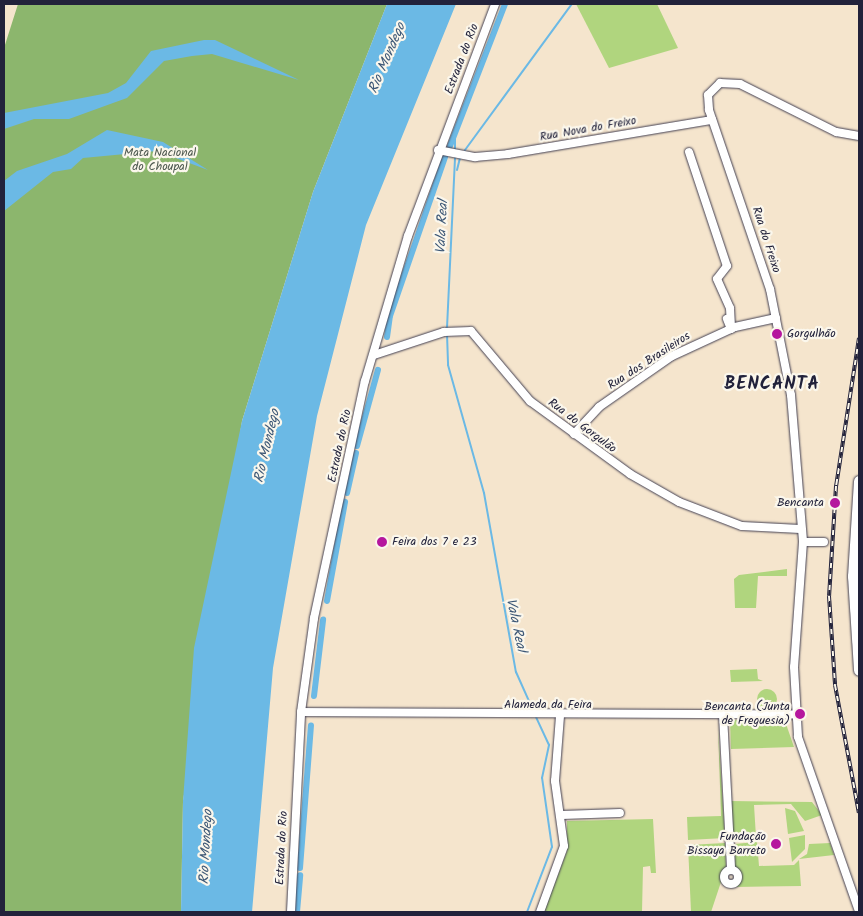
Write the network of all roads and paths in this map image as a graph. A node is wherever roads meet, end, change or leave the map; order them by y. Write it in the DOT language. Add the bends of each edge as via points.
graph roads {
  1 [pos="495,4"];
  2 [pos="712,120"];
  3 [pos="859,136"];
  4 [pos="438,150"];
  5 [pos="689,152"];
  6 [pos="776,318"];
  7 [pos="727,320"];
  8 [pos="731,329"];
  9 [pos="374,355"];
  10 [pos="574,434"];
  11 [pos="859,481"];
  12 [pos="800,529"];
  13 [pos="802,542"];
  14 [pos="824,542"];
  15 [pos="859,670"];
  16 [pos="301,712"];
  17 [pos="722,715"];
  18 [pos="795,715"];
  19 [pos="558,716"];
  20 [pos="620,813"];
  21 [pos="562,815"];
  22 [pos="731,870"];
  23 [pos="859,910"];
  24 [pos="291,912"];
  25 [pos="536,912"];
  26 [pos="540,912"];
  1 -- 4 [label="street, Estrada do Rio"];
  2 -- 3 [label="street, Rua do Freixo" via="708,95 728,81 836,132"];
  2 -- 4 [label="street, Rua Nova do Freixo" via="508,154 475,157"];
  2 -- 6 [label="street, Rua do Freixo"];
  4 -- 9 [label="street, Estrada do Rio"];
  5 -- 8 [label="street" via="727,266 717,280 730,308"];
  6 -- 8 [label="street, Rua dos Brasileiros"];
  6 -- 12 [label="street, Rua do Freixo" via="798,444"];
  7 -- 8 [label="street"];
  8 -- 10 [label="street, Rua dos Brasileiros" via="697,342 643,375 599,408"];
  9 -- 10 [label="street, Rua do Gorgulão" via="444,332 471,331 530,401"];
  9 -- 16 [label="street, Estrada do Rio" via="314,618"];
  10 -- 12 [label="street, Rua do Gorgulão" via="630,474 692,508 750,528"];
  11 -- 15 [label="highway" via="853,576"];
  12 -- 13 [label="street, Rua do Freixo"];
  13 -- 14 [label="street"];
  13 -- 18 [label="street, Rua do Freixo"];
  16 -- 19 [label="street, Alameda da Feira"];
  16 -- 24 [label="street, Estrada do Rio"];
  17 -- 18 [label="street, Alameda da Feira"];
  17 -- 19 [label="street, Alameda da Feira"];
  17 -- 22 [label="street"];
  18 -- 23 [label="street, Rua do Freixo" via="806,765"];
  19 -- 21 [label="street" via="554,781"];
  19 -- 25 [label="street" via="551,780 560,841"];
  20 -- 21 [label="street"];
  21 -- 26 [label="street" via="564,846"];
}
